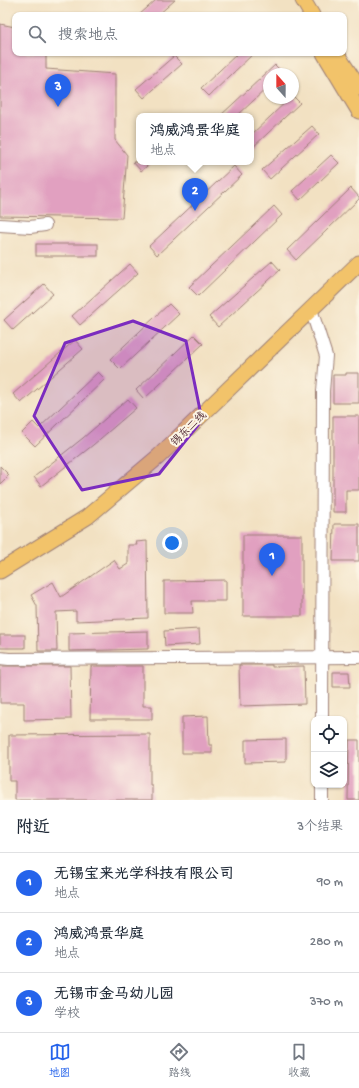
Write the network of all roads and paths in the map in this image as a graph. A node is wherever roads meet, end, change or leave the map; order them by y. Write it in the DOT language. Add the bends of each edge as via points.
graph roads {
  1 [pos="293,0"];
  2 [pos="303,0"];
  3 [pos="299,12"];
  4 [pos="310,12"];
  5 [pos="326,56"];
  6 [pos="338,56"];
  7 [pos="359,88"];
  8 [pos="359,111"];
  9 [pos="45,225"];
  10 [pos="0,226"];
  11 [pos="359,263"];
  12 [pos="311,309"];
  13 [pos="0,571"];
  14 [pos="322,657"];
  15 [pos="359,657"];
  16 [pos="0,658"];
  17 [pos="322,716"];
  18 [pos="322,788"];
  19 [pos="322,800"];
  1 -- 3 [label="main road"];
  2 -- 4 [label="main road"];
  5 -- 8 [label="main road"];
  6 -- 7 [label="main road"];
  9 -- 10 [label="street"];
  11 -- 12 [label="main road, 锡东二线"];
  12 -- 13 [label="main road, 锡东二线" via="158,457 123,487 87,517"];
  12 -- 14 [label="street" via="326,356 323,391"];
  14 -- 15 [label="street"];
  14 -- 16 [label="street"];
  14 -- 17 [label="street"];
  18 -- 19 [label="street"];
}
